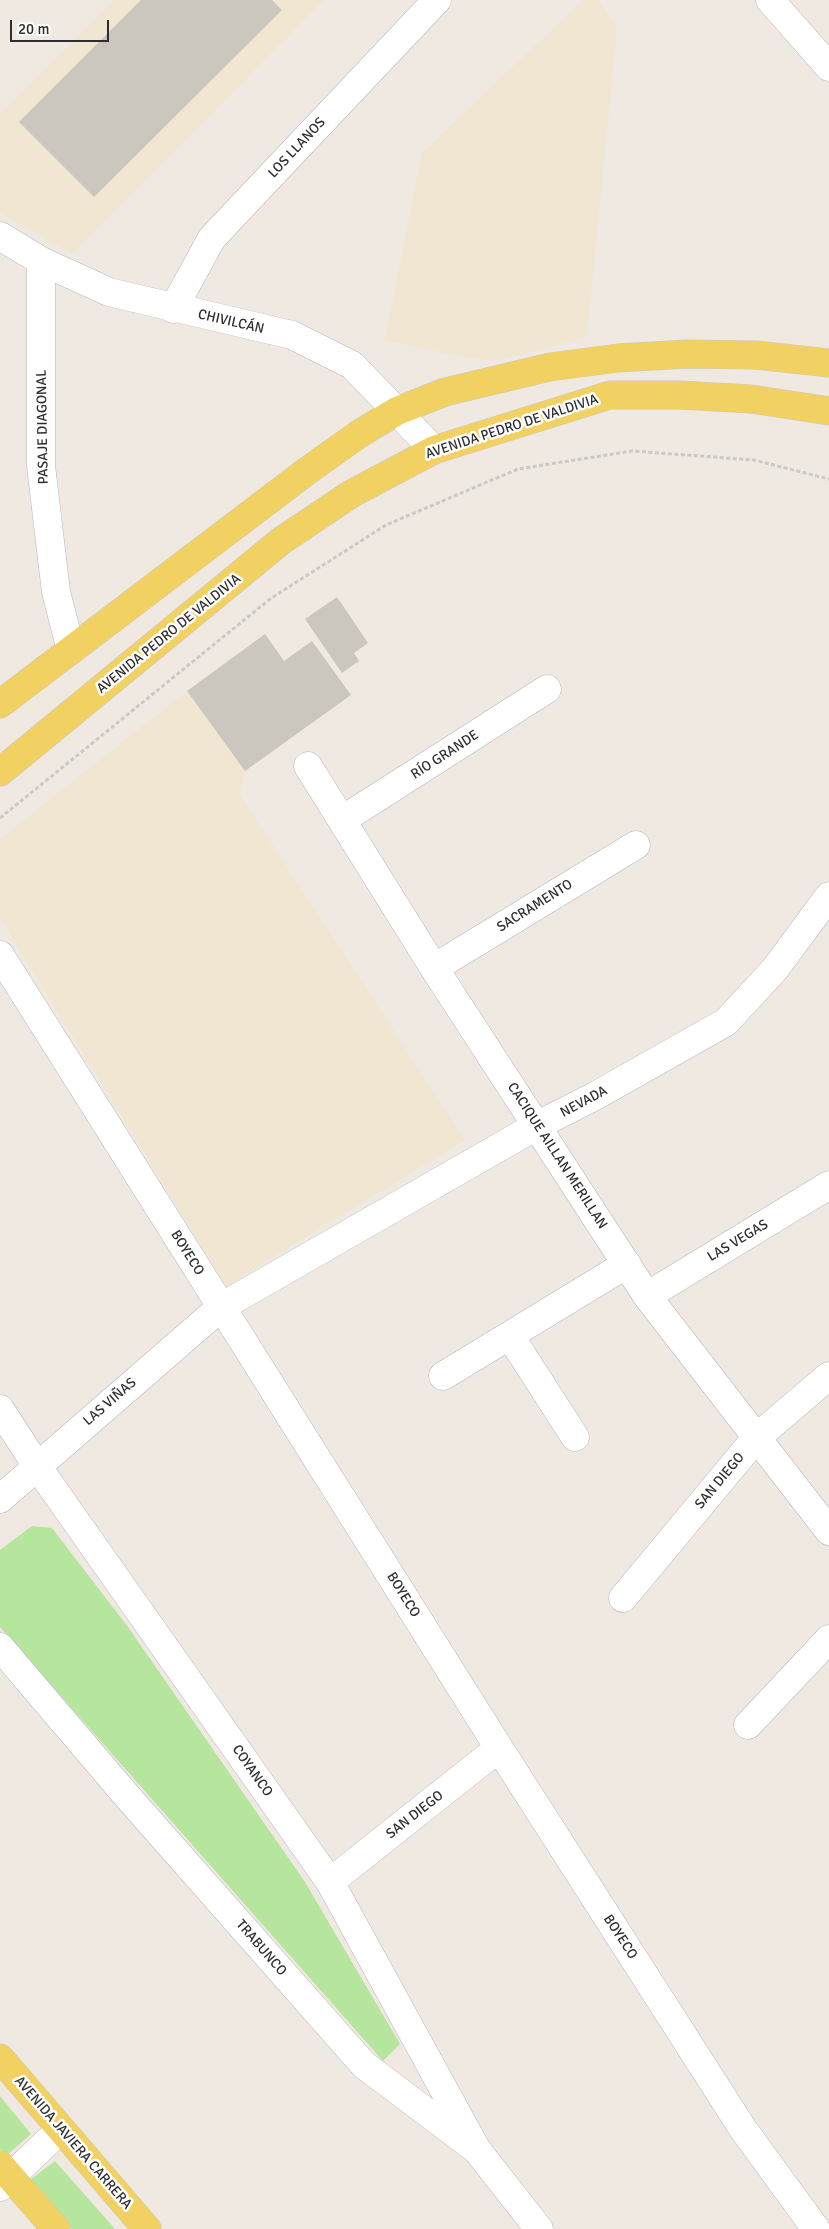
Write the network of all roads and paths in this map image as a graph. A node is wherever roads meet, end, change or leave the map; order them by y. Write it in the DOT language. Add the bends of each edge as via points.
graph roads {
  1 [pos="437,0"];
  2 [pos="770,0"];
  3 [pos="829,67"];
  4 [pos="0,236"];
  5 [pos="41,261"];
  6 [pos="173,308"];
  7 [pos="829,363"];
  8 [pos="397,411"];
  9 [pos="829,411"];
  10 [pos="434,450"];
  11 [pos="829,478"];
  12 [pos="71,650"];
  13 [pos="547,689"];
  14 [pos="0,704"];
  15 [pos="308,766"];
  16 [pos="0,772"];
  17 [pos="0,818"];
  18 [pos="342,820"];
  19 [pos="636,844"];
  20 [pos="825,909"];
  21 [pos="0,955"];
  22 [pos="434,968"];
  23 [pos="538,1125"];
  24 [pos="829,1186"];
  25 [pos="627,1264"];
  26 [pos="648,1296"];
  27 [pos="221,1307"];
  28 [pos="510,1336"];
  29 [pos="443,1376"];
  30 [pos="829,1376"];
  31 [pos="0,1409"];
  32 [pos="575,1437"];
  33 [pos="756,1438"];
  34 [pos="37,1466"];
  35 [pos="0,1499"];
  36 [pos="829,1531"];
  37 [pos="623,1598"];
  38 [pos="829,1639"];
  39 [pos="0,1647"];
  40 [pos="748,1726"];
  41 [pos="499,1748"];
  42 [pos="330,1882"];
  43 [pos="0,2058"];
  44 [pos="61,2129"];
  45 [pos="477,2150"];
  46 [pos="4,2176"];
  47 [pos="56,2229"];
  48 [pos="147,2229"];
  49 [pos="539,2229"];
  50 [pos="816,2229"];
  1 -- 6 [label="street, LOS LLANOS" via="212,238"];
  2 -- 3 [label="street"];
  4 -- 5 [label="street, CHIVILCÁN"];
  5 -- 6 [label="street, CHIVILCÁN" via="109,292"];
  5 -- 12 [label="street, PASAJE DIAGONAL" via="41,466 56,592"];
  6 -- 8 [label="street, CHIVILCÁN" via="292,335 352,365"];
  7 -- 8 [label="main road" via="756,355 618,358 550,367 445,392"];
  8 -- 10 [label="street, CHIVILCÁN"];
  8 -- 12 [label="main road" via="307,471"];
  9 -- 10 [label="main road, AVENIDA PEDRO DE VALDIVIA" via="751,399 610,394"];
  10 -- 16 [label="main road, AVENIDA PEDRO DE VALDIVIA" via="351,494 282,541"];
  11 -- 17 [label="path" via="754,460 632,451 518,469 386,525 270,599"];
  12 -- 14 [label="main road"];
  13 -- 18 [label="street, RÍO GRANDE"];
  15 -- 18 [label="street, CACIQUE AILLAN MERILLAN"];
  18 -- 22 [label="street, CACIQUE AILLAN MERILLAN"];
  19 -- 22 [label="street, SACRAMENTO"];
  20 -- 23 [label="street, NEVADA" via="726,1022"];
  21 -- 27 [label="street, BOYECO"];
  22 -- 23 [label="street, CACIQUE AILLAN MERILLAN"];
  23 -- 25 [label="street, CACIQUE AILLAN MERILLAN"];
  23 -- 27 [label="street, NEVADA"];
  24 -- 26 [label="street, LAS VEGAS"];
  25 -- 26 [label="street, CACIQUE AILLAN MERILLAN"];
  25 -- 28 [label="street"];
  26 -- 33 [label="street, CACIQUE AILLAN MERILLAN"];
  27 -- 34 [label="street, LAS VIÑAS"];
  27 -- 41 [label="street, BOYECO"];
  28 -- 29 [label="street"];
  28 -- 32 [label="street"];
  30 -- 33 [label="street, SAN DIEGO"];
  31 -- 34 [label="street, COYANCO"];
  33 -- 36 [label="street, CACIQUE AILLAN MERILLAN"];
  33 -- 37 [label="street, SAN DIEGO"];
  34 -- 35 [label="street, LAS VIÑAS"];
  34 -- 42 [label="street, COYANCO"];
  38 -- 40 [label="street"];
  39 -- 45 [label="street, TRABUNCO" via="364,2065"];
  41 -- 42 [label="street, SAN DIEGO"];
  41 -- 50 [label="street, BOYECO" via="743,2128"];
  42 -- 45 [label="street, COYANCO"];
  43 -- 44 [label="main road, AVENIDA JAVIERA CARRERA"];
  44 -- 46 [label="street"];
  44 -- 48 [label="main road, AVENIDA JAVIERA CARRERA"];
  45 -- 49 [label="street, TRABUNCO"];
  46 -- 47 [label="main road"];
}
